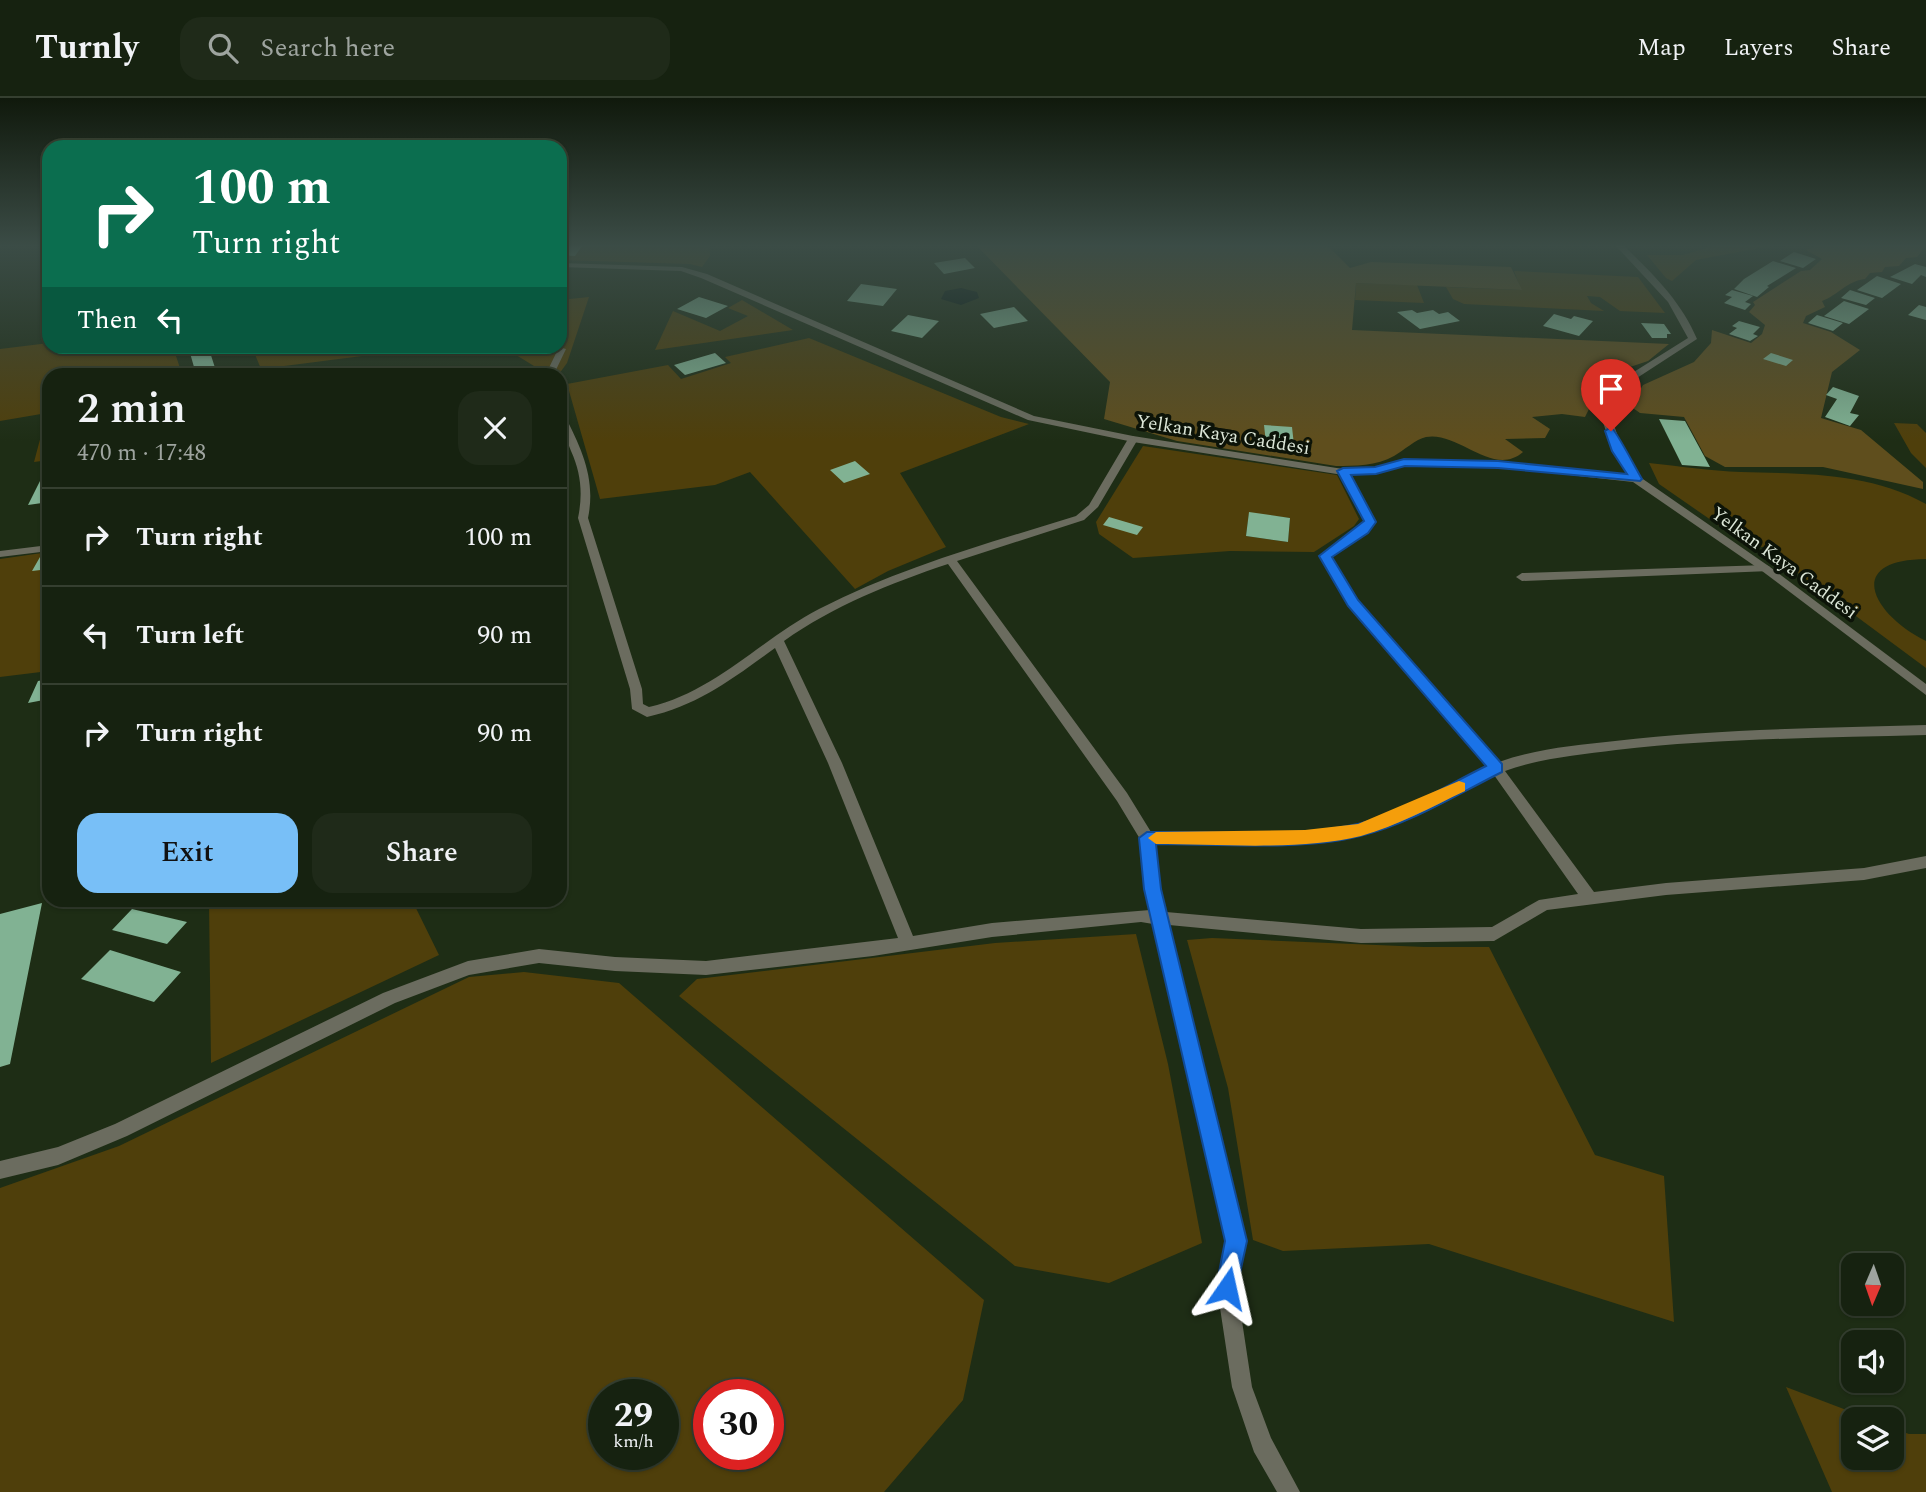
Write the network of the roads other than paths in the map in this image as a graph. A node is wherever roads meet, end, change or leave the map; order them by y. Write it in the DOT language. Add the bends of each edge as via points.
graph roads {
  1 [pos="785,311"];
  2 [pos="1679,311"];
  3 [pos="567,431"];
  4 [pos="1133,439"];
  5 [pos="1343,471"];
  6 [pos="1636,479"];
  7 [pos="42,549"];
  8 [pos="0,554"];
  9 [pos="950,559"];
  10 [pos="1766,569"];
  11 [pos="1521,577"];
  12 [pos="777,640"];
  13 [pos="1926,691"];
  14 [pos="1926,730"];
  15 [pos="1496,768"];
  16 [pos="1147,838"];
  17 [pos="1926,862"];
  18 [pos="1590,898"];
  19 [pos="1160,919"];
  20 [pos="908,943"];
  21 [pos="0,1170"];
  22 [pos="1289,1492"];
  1 -- 4 [label="street, Yelkan Kaya Caddesi" via="1031,418"];
  2 -- 6 [label="street" via="1693,339 1616,387 1604,411 1618,451"];
  3 -- 12 [label="street" via="585,469 589,498 583,518 636,689 637,706 647,712 678,705"];
  4 -- 5 [label="street, Yelkan Kaya Caddesi"];
  4 -- 9 [label="street" via="1093,507 1080,518"];
  5 -- 6 [label="street, Yelkan Kaya Caddesi" via="1376,471 1404,462"];
  5 -- 15 [label="street" via="1370,522 1325,556 1353,603"];
  6 -- 10 [label="street, Yelkan Kaya Caddesi"];
  7 -- 8 [label="street"];
  9 -- 12 [label="street" via="893,579"];
  9 -- 16 [label="street"];
  10 -- 11 [label="street"];
  10 -- 13 [label="street, Yelkan Kaya Caddesi"];
  12 -- 20 [label="street" via="835,763"];
  14 -- 15 [label="street" via="1683,738 1533,758"];
  15 -- 16 [label="street" via="1359,830 1305,836"];
  15 -- 18 [label="street"];
  16 -- 19 [label="street"];
  17 -- 18 [label="street" via="1864,874"];
  18 -- 19 [label="street" via="1544,904 1494,934 1361,936"];
  19 -- 20 [label="street" via="1141,916 1006,928"];
  19 -- 22 [label="street" via="1236,1241 1227,1288 1242,1387 1262,1444"];
  20 -- 21 [label="street" via="706,968 539,956 468,968 389,998 121,1130 58,1156"];
}
